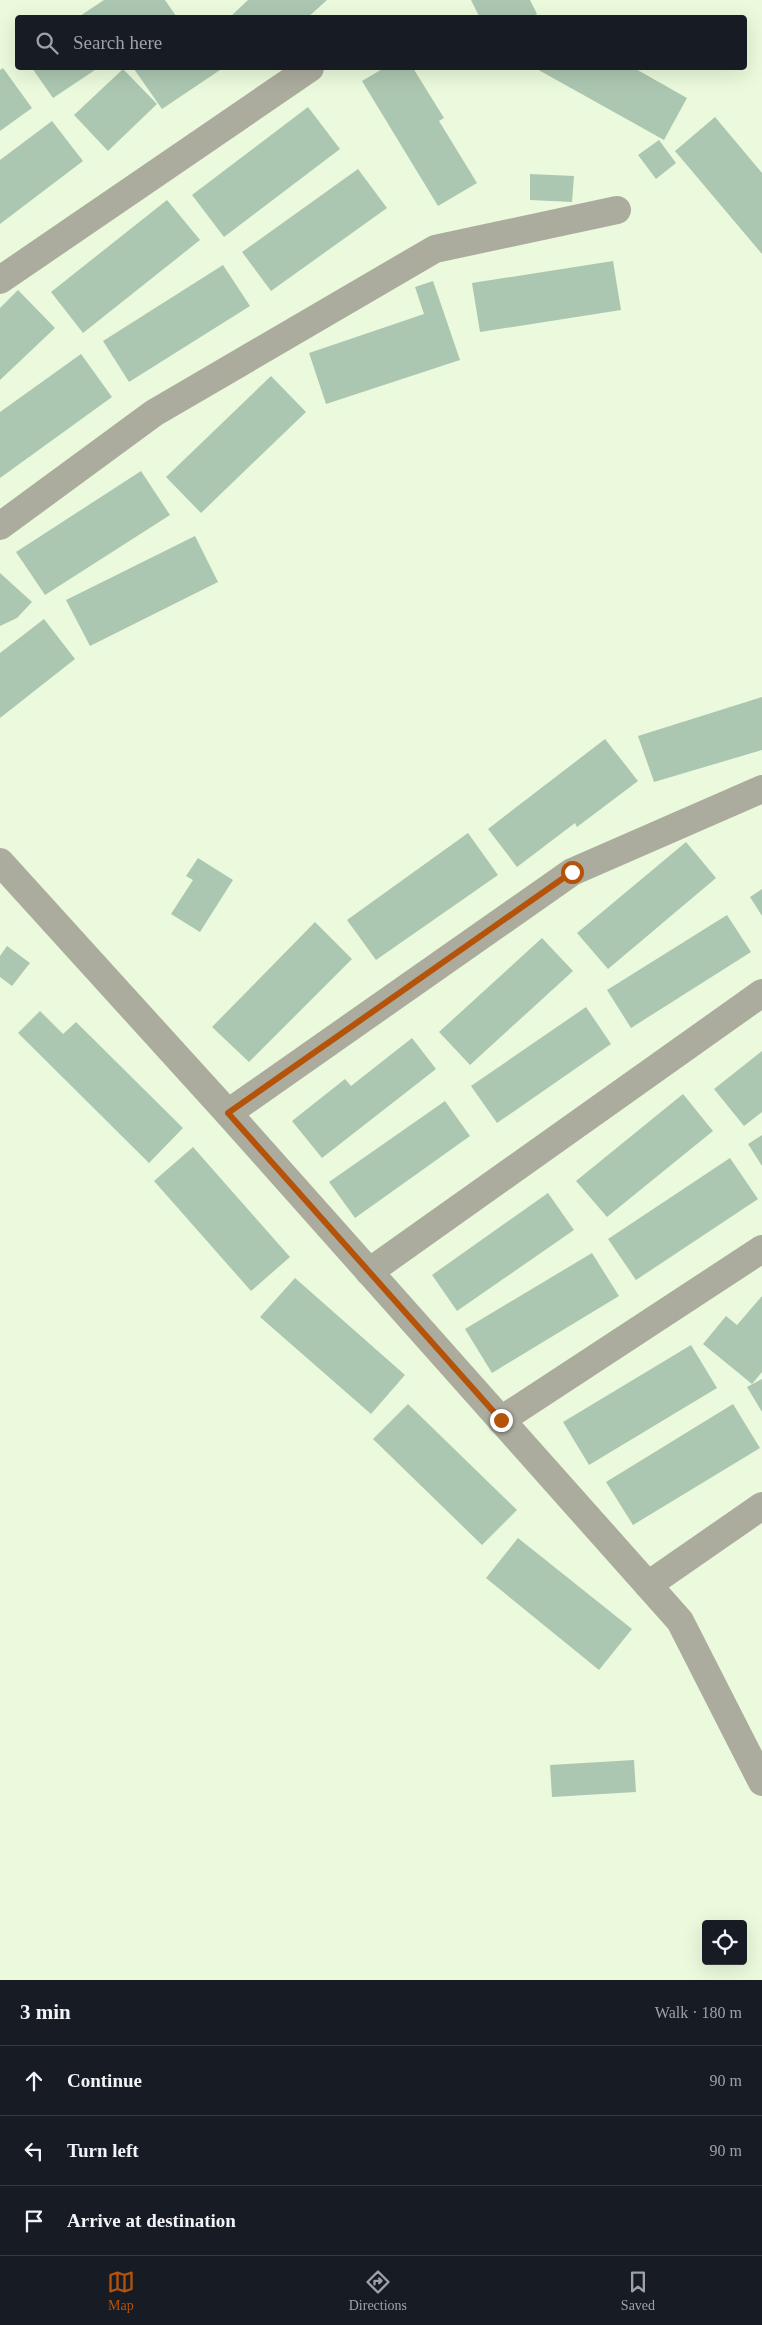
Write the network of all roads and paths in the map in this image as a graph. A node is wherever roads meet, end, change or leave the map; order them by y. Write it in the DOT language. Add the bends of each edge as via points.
graph roads {
  1 [pos="307,70"];
  2 [pos="618,210"];
  3 [pos="0,280"];
  4 [pos="0,526"];
  5 [pos="762,789"];
  6 [pos="0,862"];
  7 [pos="762,993"];
  8 [pos="228,1113"];
  9 [pos="762,1249"];
  10 [pos="369,1272"];
  11 [pos="501,1420"];
  12 [pos="762,1506"];
  13 [pos="648,1585"];
  14 [pos="762,1782"];
  1 -- 3 [label="street"];
  2 -- 4 [label="street" via="435,249 154,413"];
  5 -- 8 [label="street" via="572,872"];
  6 -- 8 [label="street"];
  7 -- 10 [label="street"];
  8 -- 10 [label="street"];
  9 -- 11 [label="street"];
  10 -- 11 [label="street"];
  11 -- 13 [label="street"];
  12 -- 13 [label="street"];
  13 -- 14 [label="street" via="680,1621"];
}
